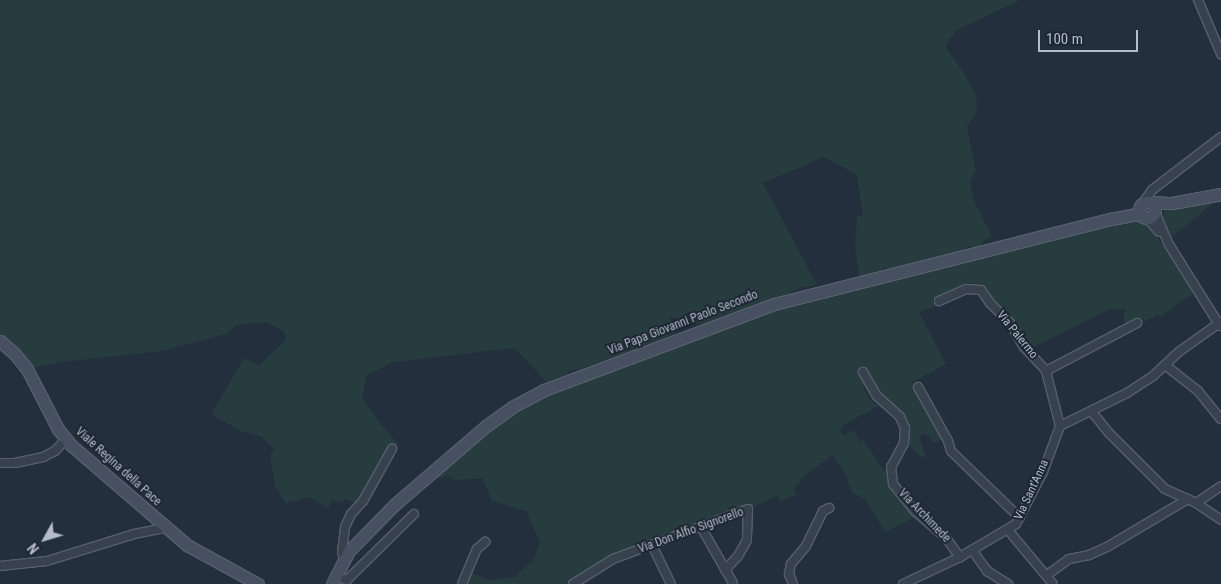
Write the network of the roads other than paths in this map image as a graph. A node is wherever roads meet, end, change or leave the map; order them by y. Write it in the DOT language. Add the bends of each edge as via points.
graph roads {
  1 [pos="1198,0"];
  2 [pos="1221,54"];
  3 [pos="1221,137"];
  4 [pos="1221,194"];
  5 [pos="1148,208"];
  6 [pos="939,301"];
  7 [pos="1136,323"];
  8 [pos="1220,325"];
  9 [pos="0,341"];
  10 [pos="1165,365"];
  11 [pos="1046,371"];
  12 [pos="863,372"];
  13 [pos="918,387"];
  14 [pos="1092,412"];
  15 [pos="1221,419"];
  16 [pos="1060,426"];
  17 [pos="66,439"];
  18 [pos="392,449"];
  19 [pos="0,463"];
  20 [pos="1221,486"];
  21 [pos="1188,499"];
  22 [pos="1196,503"];
  23 [pos="829,508"];
  24 [pos="414,514"];
  25 [pos="1020,518"];
  26 [pos="1221,520"];
  27 [pos="701,527"];
  28 [pos="165,528"];
  29 [pos="1008,530"];
  30 [pos="485,542"];
  31 [pos="652,545"];
  32 [pos="972,550"];
  33 [pos="960,557"];
  34 [pos="344,558"];
  35 [pos="0,566"];
  36 [pos="725,570"];
  37 [pos="1048,575"];
  38 [pos="333,581"];
  39 [pos="255,583"];
  40 [pos="733,583"];
  41 [pos="908,583"];
  42 [pos="462,584"];
  43 [pos="573,584"];
  44 [pos="671,584"];
  45 [pos="793,584"];
  46 [pos="1008,584"];
  47 [pos="1053,584"];
  1 -- 2 [label="street"];
  3 -- 5 [label="street" via="1145,197"];
  4 -- 5 [label="main road, Via Papa Giovanni Paolo Secondo"];
  5 -- 8 [label="street"];
  5 -- 34 [label="main road, Via Papa Giovanni Paolo Secondo" via="1136,214 774,304 544,390 505,412 440,464 361,537"];
  6 -- 11 [label="street, Via Palermo" via="966,289 981,290 1010,322 1024,347"];
  7 -- 11 [label="street"];
  8 -- 10 [label="street"];
  9 -- 17 [label="main road, Viale Regina della Pace" via="28,369 55,424"];
  10 -- 14 [label="street" via="1127,393"];
  10 -- 15 [label="street" via="1198,391"];
  11 -- 16 [label="street, Via Palermo"];
  12 -- 33 [label="street, Via Archimede" via="877,396 900,417 906,428 904,443 891,467 893,484 920,516 946,538"];
  13 -- 25 [label="street" via="951,451"];
  14 -- 16 [label="street"];
  14 -- 21 [label="street" via="1165,489"];
  16 -- 25 [label="street, Via Sant'Anna" via="1043,472"];
  17 -- 19 [label="street" via="56,451 43,457"];
  17 -- 28 [label="main road, Viale Regina della Pace"];
  18 -- 34 [label="street" via="345,527"];
  20 -- 22 [label="street"];
  21 -- 22 [label="street"];
  21 -- 37 [label="street" via="1107,547 1069,559"];
  22 -- 26 [label="street"];
  23 -- 45 [label="street" via="823,511 806,546 791,564 789,574"];
  24 -- 38 [label="street" via="347,580"];
  25 -- 29 [label="street, Via Sant'Anna"];
  27 -- 31 [label="street, Via Don Alfio Signorello"];
  27 -- 36 [label="street"];
  27 -- 36 [label="street, Via Don Alfio Signorello" via="748,509 747,540"];
  28 -- 35 [label="street" via="134,534 47,561"];
  28 -- 39 [label="main road, Viale Regina della Pace" via="199,552"];
  29 -- 32 [label="street, Via Sant'Anna"];
  29 -- 37 [label="street"];
  30 -- 42 [label="street" via="477,548"];
  31 -- 43 [label="street, Via Don Alfio Signorello" via="613,559"];
  31 -- 44 [label="street"];
  32 -- 33 [label="street, Via Sant'Anna"];
  32 -- 46 [label="street" via="988,571"];
  33 -- 41 [label="street, Via Sant'Anna"];
  34 -- 38 [label="main road, Via Papa Giovanni Paolo Secondo"];
  36 -- 40 [label="street"];
  37 -- 47 [label="street"];
}
